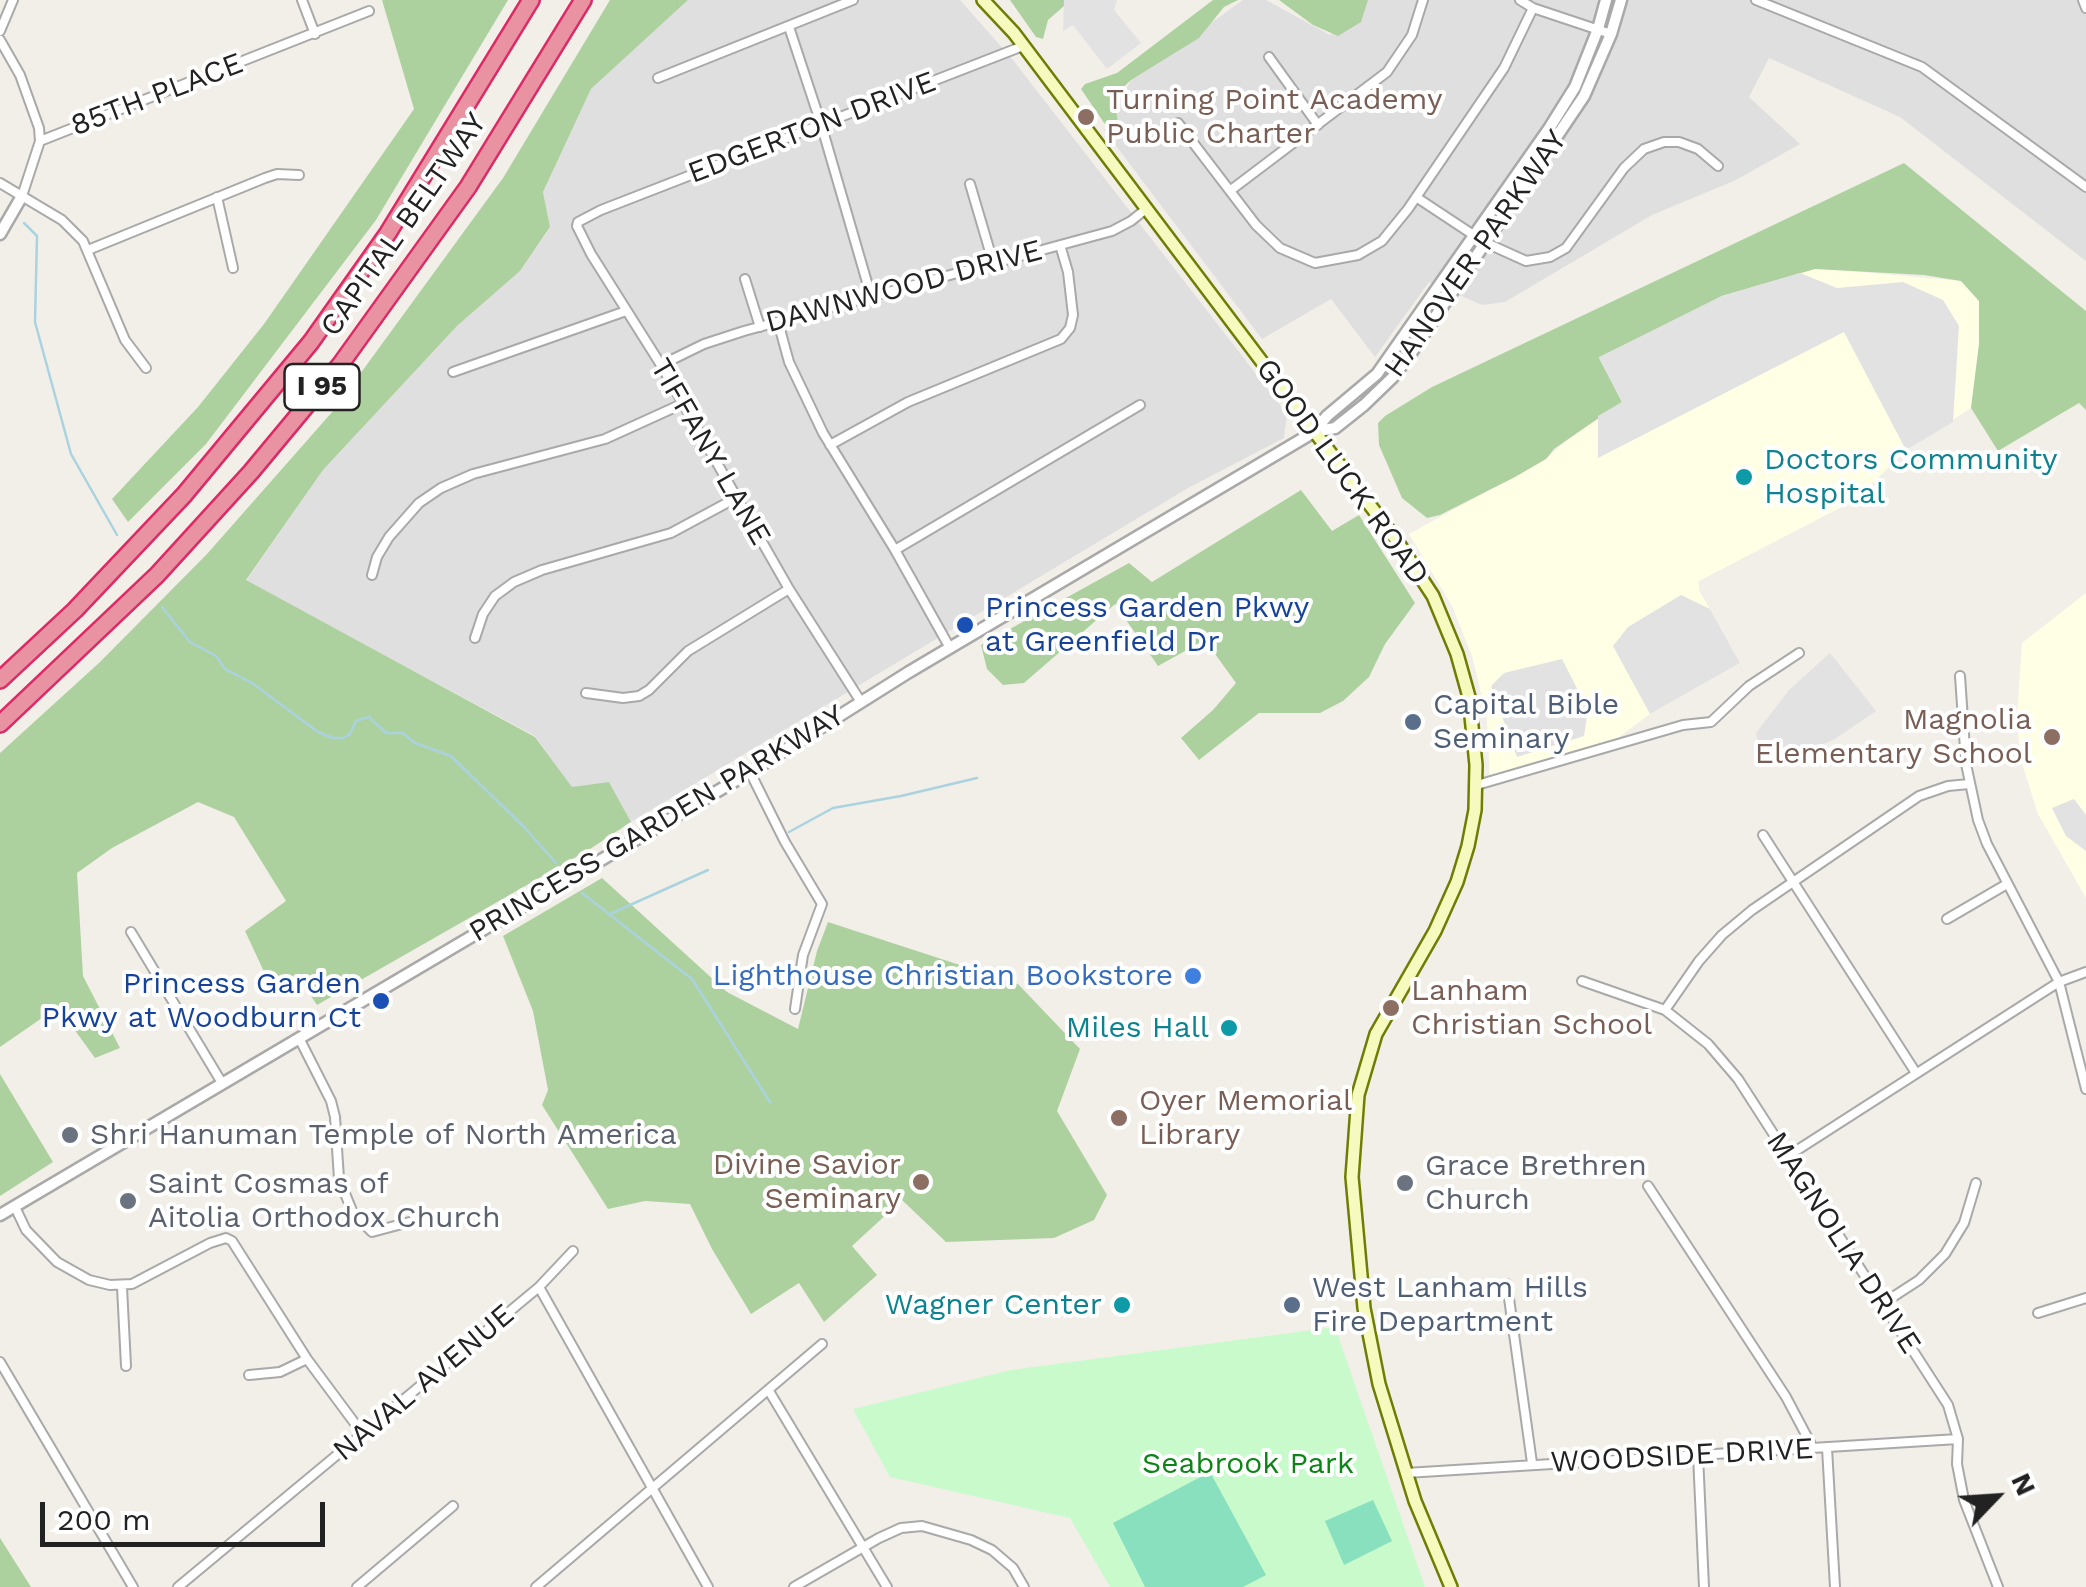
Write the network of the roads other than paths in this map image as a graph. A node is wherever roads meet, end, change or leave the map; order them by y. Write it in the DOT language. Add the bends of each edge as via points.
graph roads {
  1 [pos="13,0"];
  2 [pos="302,0"];
  3 [pos="531,0"];
  4 [pos="583,0"];
  5 [pos="853,0"];
  6 [pos="983,0"];
  7 [pos="1423,0"];
  8 [pos="1520,0"];
  9 [pos="1606,0"];
  10 [pos="1621,0"];
  11 [pos="1756,0"];
  12 [pos="2083,0"];
  13 [pos="1532,8"];
  14 [pos="2086,8"];
  15 [pos="368,11"];
  16 [pos="789,27"];
  17 [pos="1598,30"];
  18 [pos="0,31"];
  19 [pos="316,34"];
  20 [pos="1612,34"];
  21 [pos="0,40"];
  22 [pos="1023,46"];
  23 [pos="1269,57"];
  24 [pos="658,78"];
  25 [pos="1178,123"];
  26 [pos="821,124"];
  27 [pos="1318,125"];
  28 [pos="40,140"];
  29 [pos="1718,166"];
  30 [pos="300,176"];
  31 [pos="0,184"];
  32 [pos="970,184"];
  33 [pos="2086,187"];
  34 [pos="1231,190"];
  35 [pos="22,196"];
  36 [pos="1416,197"];
  37 [pos="217,198"];
  38 [pos="1146,209"];
  39 [pos="601,210"];
  40 [pos="0,234"];
  41 [pos="1473,235"];
  42 [pos="1484,242"];
  43 [pos="1060,245"];
  44 [pos="88,250"];
  45 [pos="993,262"];
  46 [pos="233,268"];
  47 [pos="745,278"];
  48 [pos="871,296"];
  49 [pos="626,311"];
  50 [pos="778,322"];
  51 [pos="760,326"];
  52 [pos="661,366"];
  53 [pos="146,368"];
  54 [pos="452,372"];
  55 [pos="682,404"];
  56 [pos="1140,405"];
  57 [pos="1314,432"];
  58 [pos="830,445"];
  59 [pos="736,498"];
  60 [pos="895,550"];
  61 [pos="372,575"];
  62 [pos="789,589"];
  63 [pos="475,638"];
  64 [pos="951,649"];
  65 [pos="1800,652"];
  66 [pos="1960,676"];
  67 [pos="0,680"];
  68 [pos="586,693"];
  69 [pos="861,702"];
  70 [pos="0,724"];
  71 [pos="750,772"];
  72 [pos="1969,784"];
  73 [pos="1477,785"];
  74 [pos="1763,835"];
  75 [pos="1792,884"];
  76 [pos="2006,884"];
  77 [pos="1947,919"];
  78 [pos="131,932"];
  79 [pos="2086,972"];
  80 [pos="1582,981"];
  81 [pos="2060,982"];
  82 [pos="795,1009"];
  83 [pos="1665,1010"];
  84 [pos="299,1038"];
  85 [pos="1916,1073"];
  86 [pos="222,1083"];
  87 [pos="2086,1089"];
  88 [pos="1788,1156"];
  89 [pos="1976,1183"];
  90 [pos="1648,1186"];
  91 [pos="15,1207"];
  92 [pos="0,1215"];
  93 [pos="417,1220"];
  94 [pos="573,1251"];
  95 [pos="1507,1284"];
  96 [pos="122,1287"];
  97 [pos="539,1287"];
  98 [pos="2086,1298"];
  99 [pos="1882,1304"];
  100 [pos="2038,1313"];
  101 [pos="822,1344"];
  102 [pos="307,1359"];
  103 [pos="0,1362"];
  104 [pos="126,1366"];
  105 [pos="249,1375"];
  106 [pos="770,1391"];
  107 [pos="362,1433"];
  108 [pos="1958,1439"];
  109 [pos="1813,1448"];
  110 [pos="1827,1448"];
  111 [pos="1698,1455"];
  112 [pos="1532,1464"];
  113 [pos="1406,1473"];
  114 [pos="653,1488"];
  115 [pos="453,1506"];
  116 [pos="864,1547"];
  117 [pos="134,1587"];
  118 [pos="178,1587"];
  119 [pos="357,1587"];
  120 [pos="536,1587"];
  121 [pos="708,1587"];
  122 [pos="794,1587"];
  123 [pos="888,1587"];
  124 [pos="1024,1587"];
  125 [pos="1451,1587"];
  126 [pos="1704,1587"];
  127 [pos="1836,1587"];
  128 [pos="1998,1587"];
  1 -- 18 [label="street"];
  2 -- 19 [label="street"];
  3 -- 67 [label="highway, CAPITAL BELTWAY / I 95" via="398,219 302,354 184,496"];
  4 -- 70 [label="highway, CAPITAL BELTWAY / I 95" via="468,187 340,366 170,561"];
  5 -- 16 [label="street"];
  6 -- 22 [label="main road, GOOD LUCK ROAD"];
  7 -- 27 [label="street" via="1394,65"];
  8 -- 13 [label="street"];
  9 -- 17 [label="street, HANOVER PARKWAY"];
  10 -- 20 [label="street, HANOVER PARKWAY"];
  11 -- 33 [label="street" via="1922,66"];
  12 -- 14 [label="street"];
  13 -- 17 [label="street"];
  13 -- 36 [label="street" via="1504,68"];
  15 -- 19 [label="street, 85TH PLACE"];
  16 -- 24 [label="street"];
  16 -- 26 [label="street"];
  17 -- 20 [label="street"];
  17 -- 41 [label="street, HANOVER PARKWAY" via="1575,88"];
  19 -- 28 [label="street, 85TH PLACE"];
  20 -- 42 [label="street, HANOVER PARKWAY" via="1584,96"];
  21 -- 28 [label="street" via="28,94"];
  22 -- 26 [label="street, EDGERTON DRIVE"];
  22 -- 38 [label="main road, GOOD LUCK ROAD"];
  23 -- 27 [label="street"];
  25 -- 34 [label="street"];
  26 -- 39 [label="street, EDGERTON DRIVE"];
  26 -- 48 [label="street"];
  27 -- 34 [label="street"];
  28 -- 35 [label="street, 85TH PLACE"];
  29 -- 42 [label="street" via="1690,145 1659,144 1629,162 1559,253 1526,262"];
  30 -- 37 [label="street" via="277,174"];
  31 -- 35 [label="street"];
  32 -- 45 [label="street"];
  34 -- 36 [label="street" via="1271,242 1321,264 1374,246"];
  35 -- 40 [label="street, 85TH PLACE"];
  35 -- 44 [label="street" via="62,220"];
  36 -- 41 [label="street"];
  37 -- 44 [label="street"];
  37 -- 46 [label="street"];
  38 -- 43 [label="street, DAWNWOOD DRIVE" via="1119,228"];
  38 -- 57 [label="main road, GOOD LUCK ROAD"];
  39 -- 49 [label="street, TIFFANY LANE" via="577,226"];
  41 -- 42 [label="street"];
  41 -- 57 [label="street, HANOVER PARKWAY" via="1376,374"];
  42 -- 57 [label="street, HANOVER PARKWAY" via="1386,384 1335,428"];
  43 -- 45 [label="street, DAWNWOOD DRIVE"];
  43 -- 58 [label="street" via="1073,308 1061,339 908,402"];
  44 -- 53 [label="street" via="125,340"];
  45 -- 48 [label="street, DAWNWOOD DRIVE"];
  47 -- 51 [label="street"];
  48 -- 50 [label="street, DAWNWOOD DRIVE"];
  49 -- 52 [label="street, TIFFANY LANE"];
  49 -- 54 [label="street"];
  50 -- 51 [label="street, DAWNWOOD DRIVE"];
  50 -- 58 [label="street" via="797,380"];
  51 -- 52 [label="street, DAWNWOOD DRIVE"];
  52 -- 55 [label="street, TIFFANY LANE"];
  55 -- 59 [label="street, TIFFANY LANE"];
  55 -- 61 [label="street" via="606,439 441,488 389,537"];
  56 -- 60 [label="street"];
  57 -- 64 [label="street, PRINCESS GARDEN PARKWAY"];
  57 -- 73 [label="main road, GOOD LUCK ROAD" via="1433,596 1469,697"];
  58 -- 60 [label="street"];
  59 -- 62 [label="street, TIFFANY LANE"];
  59 -- 63 [label="street" via="670,533 514,582 495,596"];
  60 -- 64 [label="street"];
  62 -- 68 [label="street" via="688,651 639,696"];
  62 -- 69 [label="street, TIFFANY LANE"];
  64 -- 69 [label="street, PRINCESS GARDEN PARKWAY"];
  65 -- 73 [label="street" via="1712,722"];
  66 -- 72 [label="street"];
  69 -- 71 [label="street, PRINCESS GARDEN PARKWAY"];
  71 -- 82 [label="street" via="822,904"];
  71 -- 84 [label="street, PRINCESS GARDEN PARKWAY"];
  72 -- 75 [label="street" via="1919,796"];
  72 -- 76 [label="street"];
  73 -- 113 [label="main road, GOOD LUCK ROAD" via="1457,882 1376,1034 1354,1121 1364,1308"];
  74 -- 75 [label="street"];
  75 -- 83 [label="street" via="1722,935"];
  75 -- 85 [label="street"];
  76 -- 77 [label="street"];
  76 -- 81 [label="street"];
  78 -- 86 [label="street"];
  79 -- 81 [label="street"];
  80 -- 83 [label="street, MAGNOLIA DRIVE"];
  81 -- 85 [label="street"];
  81 -- 87 [label="street"];
  83 -- 88 [label="street, MAGNOLIA DRIVE" via="1721,1058"];
  84 -- 86 [label="street, PRINCESS GARDEN PARKWAY"];
  84 -- 93 [label="street" via="331,1101 340,1187 353,1212 372,1232"];
  85 -- 88 [label="street"];
  86 -- 91 [label="street, PRINCESS GARDEN PARKWAY"];
  88 -- 99 [label="street, MAGNOLIA DRIVE"];
  89 -- 99 [label="street" via="1964,1223 1945,1254"];
  90 -- 109 [label="street"];
  91 -- 92 [label="street, PRINCESS GARDEN PARKWAY"];
  91 -- 96 [label="street" via="26,1230 58,1262 89,1280"];
  94 -- 97 [label="street, NAVAL AVENUE"];
  95 -- 112 [label="street"];
  96 -- 102 [label="street" via="228,1238"];
  96 -- 104 [label="street"];
  97 -- 107 [label="street, NAVAL AVENUE"];
  97 -- 114 [label="street"];
  98 -- 100 [label="street"];
  99 -- 108 [label="street, MAGNOLIA DRIVE" via="1948,1405"];
  101 -- 106 [label="street"];
  102 -- 105 [label="street" via="280,1372"];
  102 -- 107 [label="street"];
  103 -- 117 [label="street"];
  106 -- 114 [label="street"];
  106 -- 116 [label="street"];
  107 -- 118 [label="street, NAVAL AVENUE"];
  108 -- 110 [label="street, WOODSIDE DRIVE"];
  108 -- 128 [label="street, MAGNOLIA DRIVE" via="1959,1481"];
  109 -- 110 [label="street, WOODSIDE DRIVE"];
  109 -- 111 [label="street, WOODSIDE DRIVE"];
  110 -- 127 [label="street"];
  111 -- 112 [label="street, WOODSIDE DRIVE"];
  111 -- 126 [label="street"];
  112 -- 113 [label="street, WOODSIDE DRIVE"];
  113 -- 125 [label="main road, GOOD LUCK ROAD"];
  114 -- 120 [label="street"];
  114 -- 121 [label="street"];
  115 -- 119 [label="street"];
  116 -- 122 [label="street"];
  116 -- 123 [label="street"];
  116 -- 124 [label="street" via="901,1528 922,1526 992,1550"];
}
